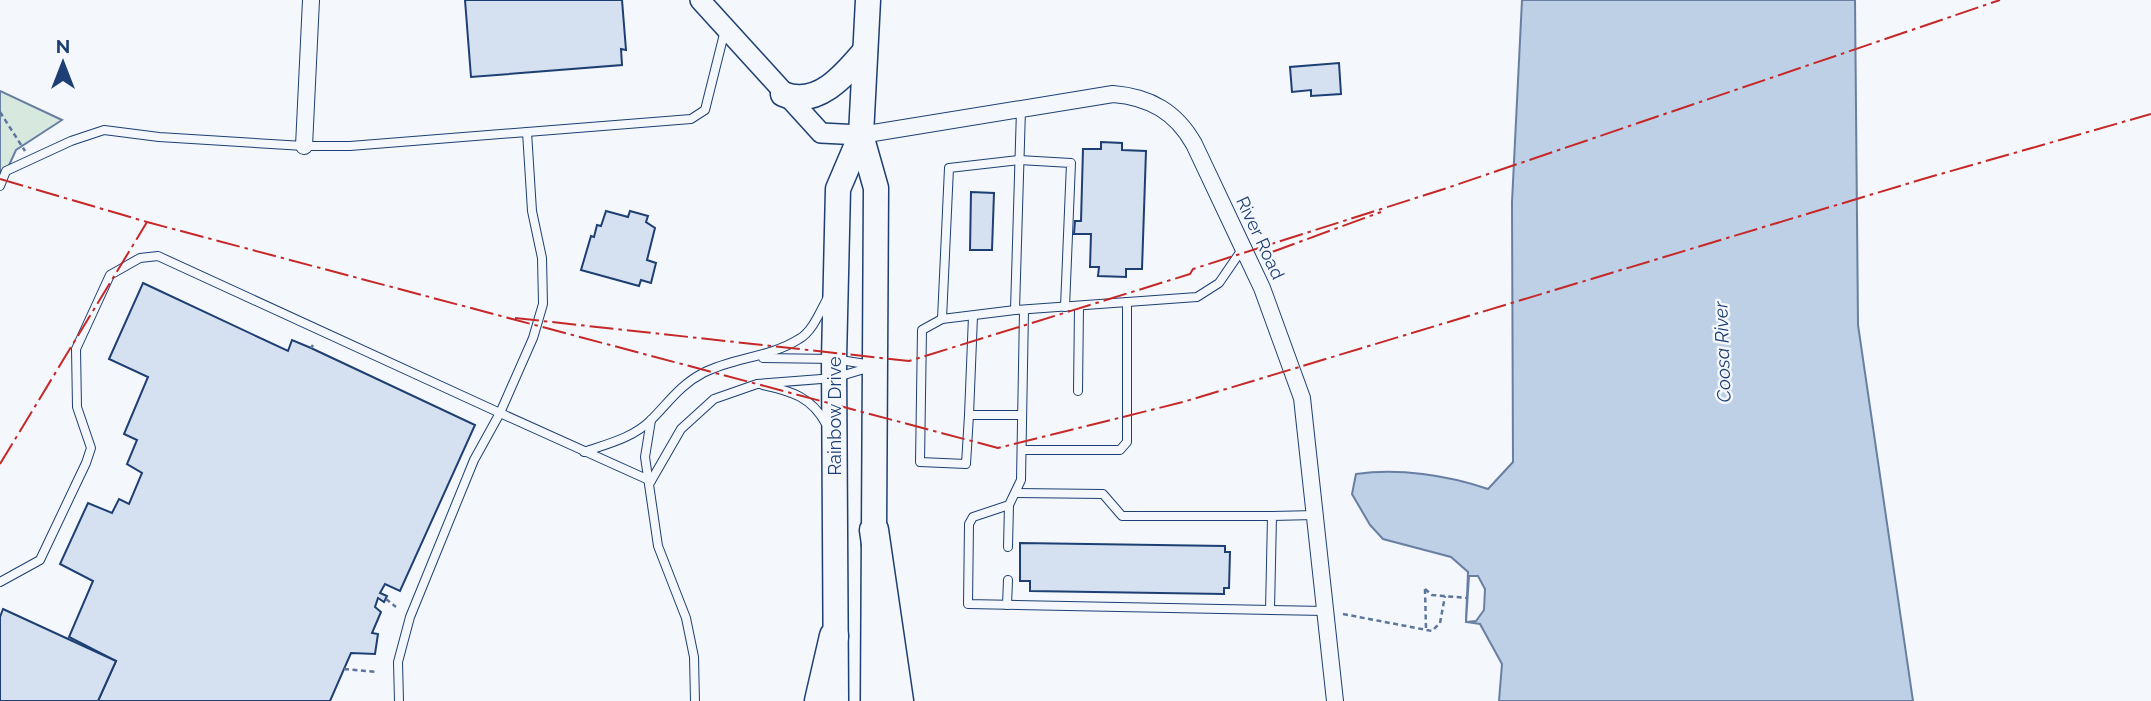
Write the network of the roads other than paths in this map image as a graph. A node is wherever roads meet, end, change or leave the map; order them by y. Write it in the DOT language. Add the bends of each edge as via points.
graph roads {
  1 [pos="312,0"];
  2 [pos="700,0"];
  3 [pos="868,0"];
  4 [pos="726,29"];
  5 [pos="865,51"];
  6 [pos="783,94"];
  7 [pos="1021,109"];
  8 [pos="527,132"];
  9 [pos="861,135"];
  10 [pos="304,146"];
  11 [pos="1019,160"];
  12 [pos="0,186"];
  13 [pos="1243,247"];
  14 [pos="836,281"];
  15 [pos="1127,302"];
  16 [pos="1079,306"];
  17 [pos="1065,307"];
  18 [pos="1020,310"];
  19 [pos="973,316"];
  20 [pos="943,319"];
  21 [pos="757,358"];
  22 [pos="875,366"];
  23 [pos="834,369"];
  24 [pos="757,384"];
  25 [pos="1078,391"];
  26 [pos="500,413"];
  27 [pos="969,415"];
  28 [pos="1022,415"];
  29 [pos="651,420"];
  30 [pos="1022,450"];
  31 [pos="584,452"];
  32 [pos="834,453"];
  33 [pos="651,481"];
  34 [pos="1016,493"];
  35 [pos="1009,505"];
  36 [pos="1315,515"];
  37 [pos="1272,516"];
  38 [pos="874,530"];
  39 [pos="1008,547"];
  40 [pos="1007,580"];
  41 [pos="0,582"];
  42 [pos="1007,605"];
  43 [pos="1270,610"];
  44 [pos="1326,611"];
  45 [pos="834,636"];
  46 [pos="399,701"];
  47 [pos="695,701"];
  48 [pos="819,701"];
  49 [pos="836,701"];
  50 [pos="873,701"];
  51 [pos="899,701"];
  52 [pos="1335,701"];
  1 -- 10 [label="street"];
  2 -- 4 [label="street"];
  3 -- 5 [label="main road, Rainbow Drive"];
  4 -- 6 [label="street"];
  4 -- 8 [label="lane" via="705,110 691,119"];
  5 -- 6 [label="main road" via="818,94 796,99"];
  5 -- 9 [label="main road, Rainbow Drive"];
  6 -- 9 [label="street" via="821,133"];
  7 -- 9 [label="street, River Road"];
  7 -- 11 [label="lane"];
  7 -- 13 [label="street, River Road" via="1113,94 1162,108 1188,134"];
  8 -- 10 [label="lane"];
  8 -- 26 [label="lane" via="543,304"];
  9 -- 14 [label="main road, Rainbow Drive" via="838,189"];
  9 -- 22 [label="main road, Rainbow Drive" via="876,188"];
  10 -- 12 [label="lane" via="104,130 6,171"];
  11 -- 17 [label="lane" via="1071,163"];
  11 -- 18 [label="lane"];
  11 -- 20 [label="lane" via="948,167"];
  13 -- 15 [label="lane" via="1219,283 1197,297"];
  13 -- 36 [label="street, River Road" via="1302,398"];
  14 -- 21 [label="lane" via="802,338"];
  14 -- 23 [label="main road, Rainbow Drive"];
  15 -- 16 [label="lane"];
  15 -- 30 [label="lane" via="1127,442 1121,450"];
  16 -- 17 [label="lane"];
  16 -- 25 [label="lane"];
  17 -- 18 [label="lane"];
  18 -- 19 [label="lane"];
  18 -- 28 [label="lane"];
  19 -- 20 [label="lane"];
  19 -- 27 [label="lane"];
  20 -- 27 [label="lane" via="922,330 920,462 966,464"];
  21 -- 23 [label="lane"];
  21 -- 29 [label="lane" via="729,362 702,373 673,393"];
  22 -- 23 [label="lane"];
  22 -- 23 [label="lane"];
  22 -- 38 [label="main road, Rainbow Drive"];
  23 -- 24 [label="lane"];
  23 -- 32 [label="main road, Rainbow Drive"];
  24 -- 32 [label="lane" via="808,400 823,418"];
  24 -- 33 [label="lane" via="714,399 690,418"];
  26 -- 31 [label="lane"];
  26 -- 41 [label="lane" via="162,258 141,258 110,275 76,349 77,407 91,448 86,463 40,560"];
  26 -- 46 [label="lane" via="474,460 410,617 398,662"];
  27 -- 28 [label="lane"];
  28 -- 30 [label="lane"];
  29 -- 31 [label="lane" via="623,439"];
  29 -- 33 [label="lane" via="645,457"];
  30 -- 34 [label="lane"];
  31 -- 33 [label="lane"];
  32 -- 45 [label="main road, Rainbow Drive"];
  33 -- 47 [label="lane" via="658,546 686,618 694,657"];
  34 -- 35 [label="lane"];
  34 -- 37 [label="lane" via="1104,494 1122,516"];
  35 -- 39 [label="lane"];
  35 -- 42 [label="lane" via="973,517 970,524 968,604"];
  36 -- 37 [label="lane"];
  36 -- 44 [label="street, River Road"];
  37 -- 43 [label="lane"];
  38 -- 50 [label="main road, Rainbow Drive"];
  38 -- 51 [label="highway"];
  40 -- 42 [label="lane"];
  42 -- 43 [label="lane"];
  43 -- 44 [label="lane"];
  44 -- 52 [label="street, River Road"];
  45 -- 48 [label="highway"];
  45 -- 49 [label="main road, Rainbow Drive"];
}
